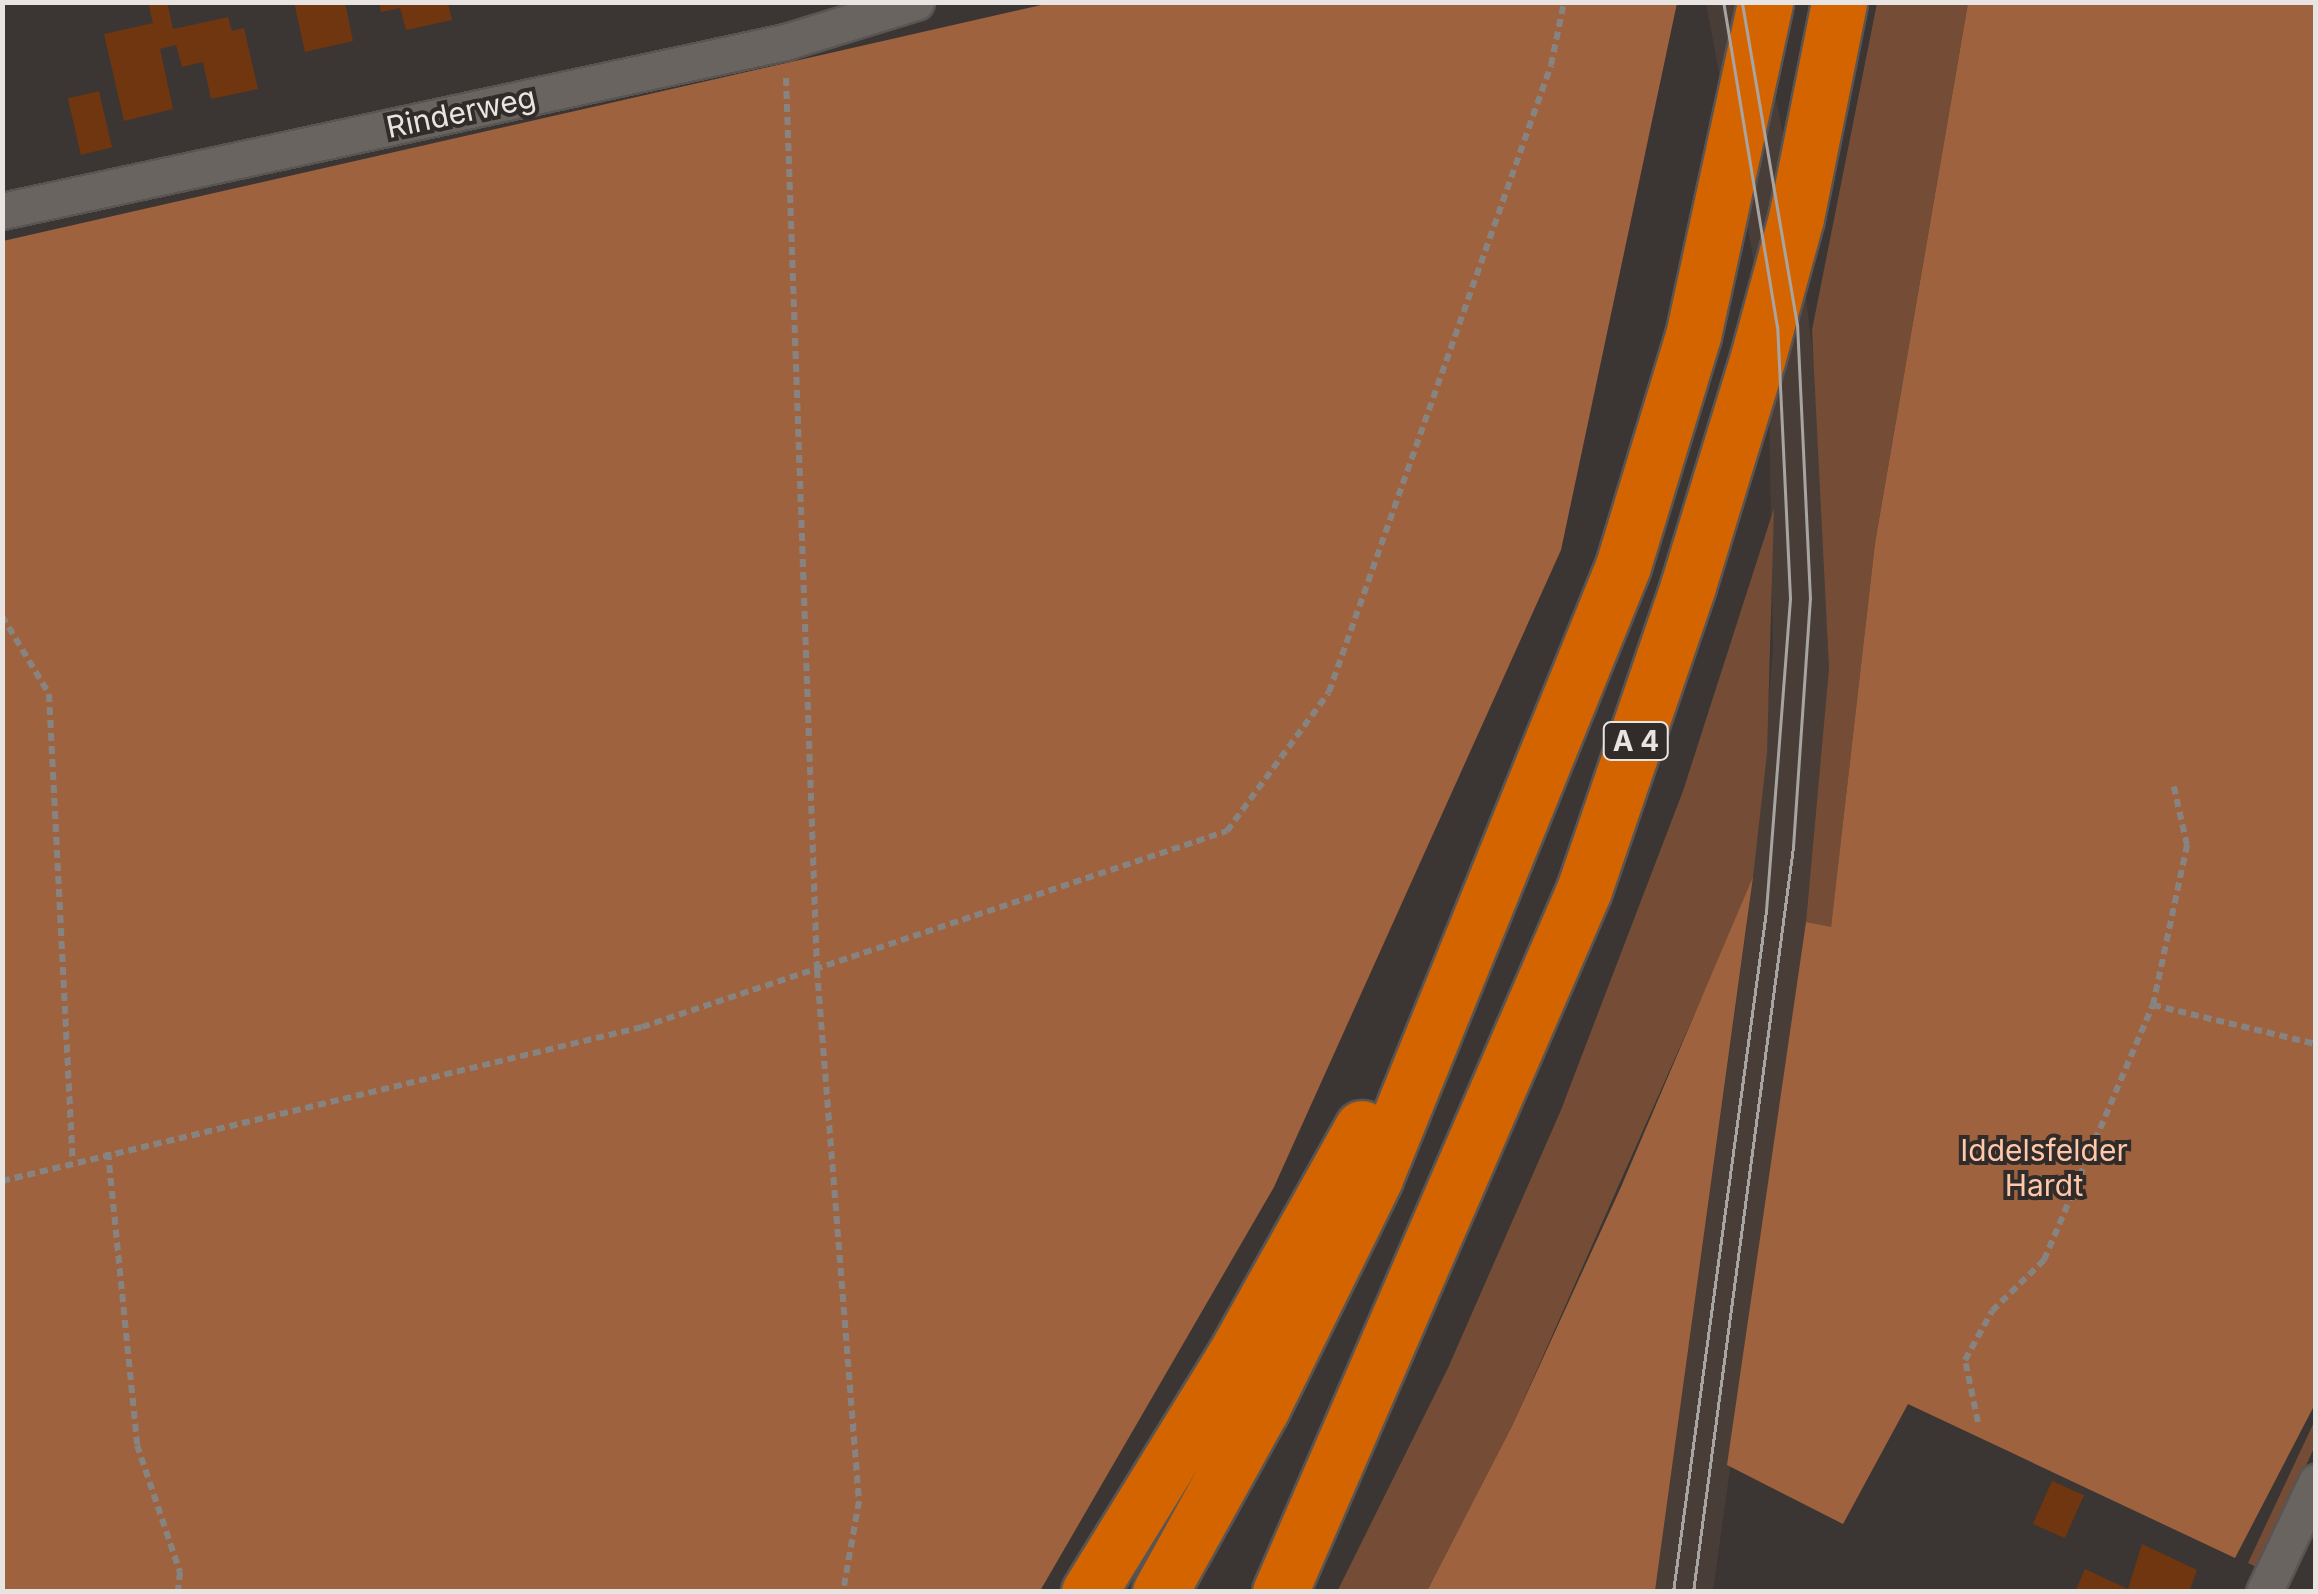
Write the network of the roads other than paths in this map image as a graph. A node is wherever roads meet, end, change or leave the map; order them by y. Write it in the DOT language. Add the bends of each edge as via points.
graph roads {
  1 [pos="916,2"];
  2 [pos="1765,2"];
  3 [pos="1839,2"];
  4 [pos="2,211"];
  5 [pos="1489,898"];
  6 [pos="1431,1248"];
  7 [pos="2316,1482"];
  8 [pos="1089,1592"];
  9 [pos="1160,1592"];
  10 [pos="1239,1592"];
  11 [pos="1280,1592"];
  12 [pos="2264,1592"];
  1 -- 4 [label="street, Rinderweg" via="785,42"];
  2 -- 5 [label="highway, A 4" via="1693,336 1623,566"];
  3 -- 6 [label="highway, A 4" via="1796,218 1688,586 1584,890"];
  5 -- 8 [label="highway" via="1236,1355"];
  5 -- 9 [label="highway, A 4" via="1367,1196 1262,1408"];
  6 -- 10 [label="highway, A 4"];
  6 -- 11 [label="highway"];
  7 -- 12 [label="street"];
}
